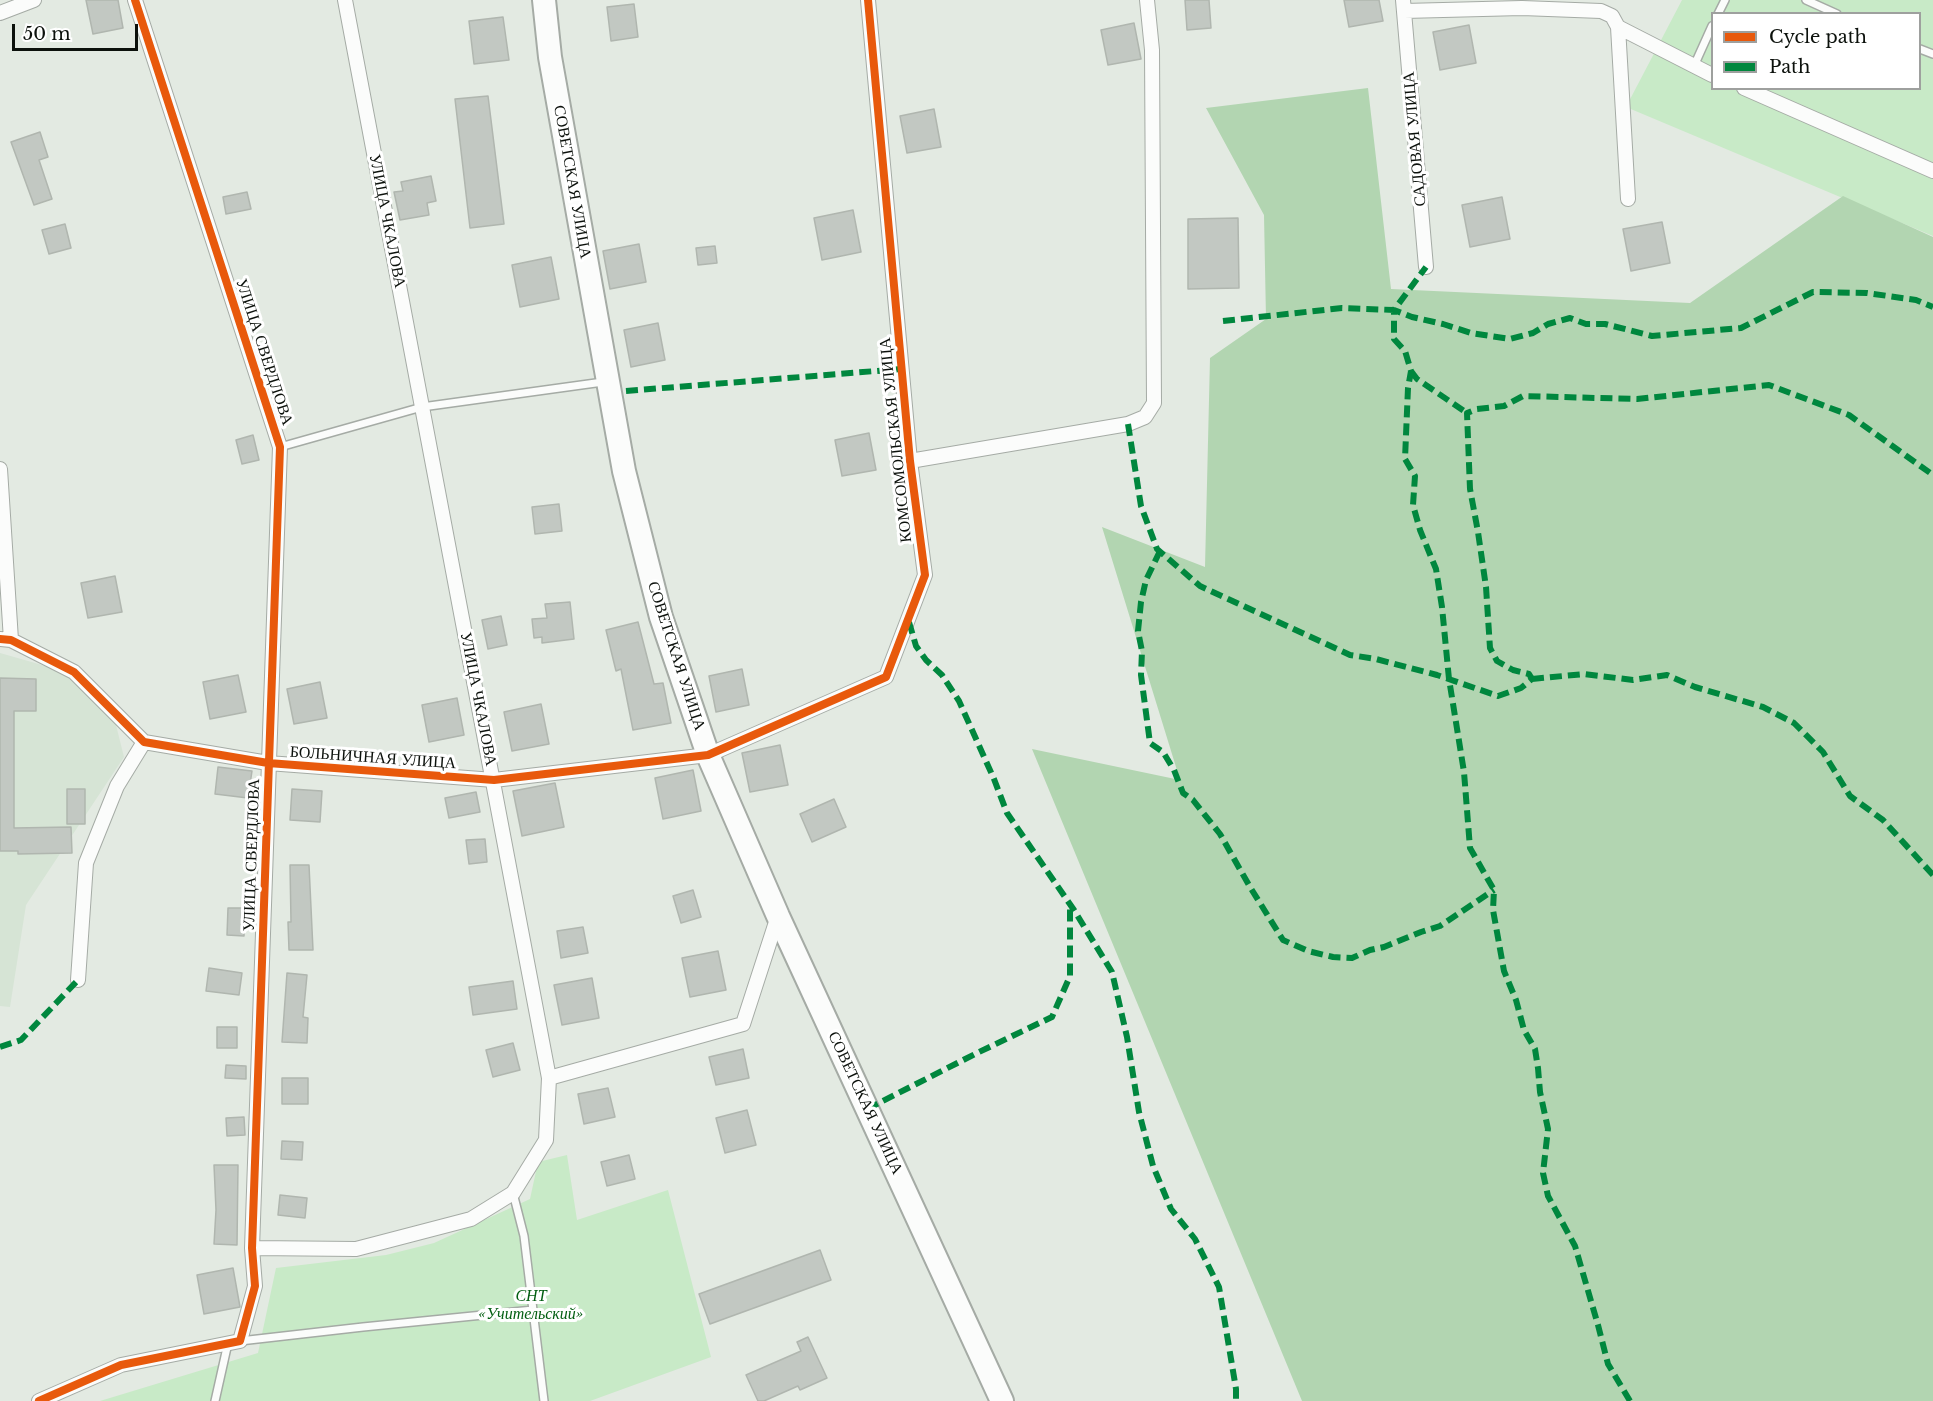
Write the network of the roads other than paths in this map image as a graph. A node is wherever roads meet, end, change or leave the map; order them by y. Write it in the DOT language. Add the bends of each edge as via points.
graph roads {
  1 [pos="34,0"];
  2 [pos="135,0"];
  3 [pos="345,0"];
  4 [pos="544,0"];
  5 [pos="868,0"];
  6 [pos="1147,0"];
  7 [pos="1806,0"];
  8 [pos="1403,6"];
  9 [pos="1833,12"];
  10 [pos="0,13"];
  11 [pos="1618,27"];
  12 [pos="1711,30"];
  13 [pos="1694,66"];
  14 [pos="1711,74"];
  15 [pos="1749,90"];
  16 [pos="1933,171"];
  17 [pos="1628,200"];
  18 [pos="1426,267"];
  19 [pos="608,381"];
  20 [pos="422,407"];
  21 [pos="280,447"];
  22 [pos="910,461"];
  23 [pos="0,469"];
  24 [pos="5,640"];
  25 [pos="144,742"];
  26 [pos="708,755"];
  27 [pos="268,763"];
  28 [pos="494,780"];
  29 [pos="778,916"];
  30 [pos="78,980"];
  31 [pos="549,1078"];
  32 [pos="513,1193"];
  33 [pos="252,1248"];
  34 [pos="533,1310"];
  35 [pos="234,1342"];
  36 [pos="39,1401"];
  37 [pos="215,1401"];
  38 [pos="544,1401"];
  39 [pos="1002,1401"];
  1 -- 10 [label="street"];
  2 -- 21 [label="street, УЛИЦА СВЕРДЛОВА"];
  3 -- 20 [label="street, УЛИЦА ЧКАЛОВА"];
  4 -- 19 [label="main road, СОВЕТСКАЯ УЛИЦА" via="550,57"];
  5 -- 22 [label="street, КОМСОМОЛЬСКАЯ УЛИЦА"];
  6 -- 22 [label="street" via="1152,50 1154,404 1145,417 1128,424"];
  7 -- 9 [label="lane"];
  8 -- 11 [label="street, САДОВАЯ УЛИЦА" via="1601,11 1612,16"];
  8 -- 18 [label="street, САДОВАЯ УЛИЦА"];
  11 -- 13 [label="street, САДОВАЯ УЛИЦА"];
  11 -- 17 [label="street"];
  12 -- 13 [label="lane"];
  13 -- 14 [label="street, САДОВАЯ УЛИЦА"];
  15 -- 16 [label="street"];
  19 -- 20 [label="lane"];
  19 -- 26 [label="main road, СОВЕТСКАЯ УЛИЦА" via="624,471 661,617"];
  20 -- 21 [label="lane"];
  20 -- 28 [label="street, УЛИЦА ЧКАЛОВА"];
  21 -- 27 [label="street, УЛИЦА СВЕРДЛОВА"];
  22 -- 26 [label="street, КОМСОМОЛЬСКАЯ УЛИЦА" via="925,575 886,677"];
  23 -- 24 [label="street"];
  24 -- 25 [label="street" via="74,672"];
  25 -- 27 [label="street, БОЛЬНИЧНАЯ УЛИЦА"];
  25 -- 30 [label="street" via="117,786 86,863"];
  26 -- 28 [label="street, БОЛЬНИЧНАЯ УЛИЦА"];
  26 -- 29 [label="main road, СОВЕТСКАЯ УЛИЦА"];
  27 -- 28 [label="street, БОЛЬНИЧНАЯ УЛИЦА"];
  27 -- 33 [label="street, УЛИЦА СВЕРДЛОВА"];
  28 -- 31 [label="street, УЛИЦА ЧКАЛОВА"];
  29 -- 31 [label="street" via="742,1024"];
  29 -- 39 [label="main road, СОВЕТСКАЯ УЛИЦА"];
  31 -- 32 [label="street, УЛИЦА ЧКАЛОВА" via="546,1140"];
  32 -- 33 [label="street, УЛИЦА ЧКАЛОВА" via="471,1219 356,1249"];
  32 -- 34 [label="lane" via="524,1236"];
  33 -- 35 [label="street, УЛИЦА СВЕРДЛОВА" via="255,1286"];
  34 -- 35 [label="lane"];
  34 -- 38 [label="lane"];
  35 -- 36 [label="street" via="121,1365"];
  35 -- 37 [label="lane"];
}
